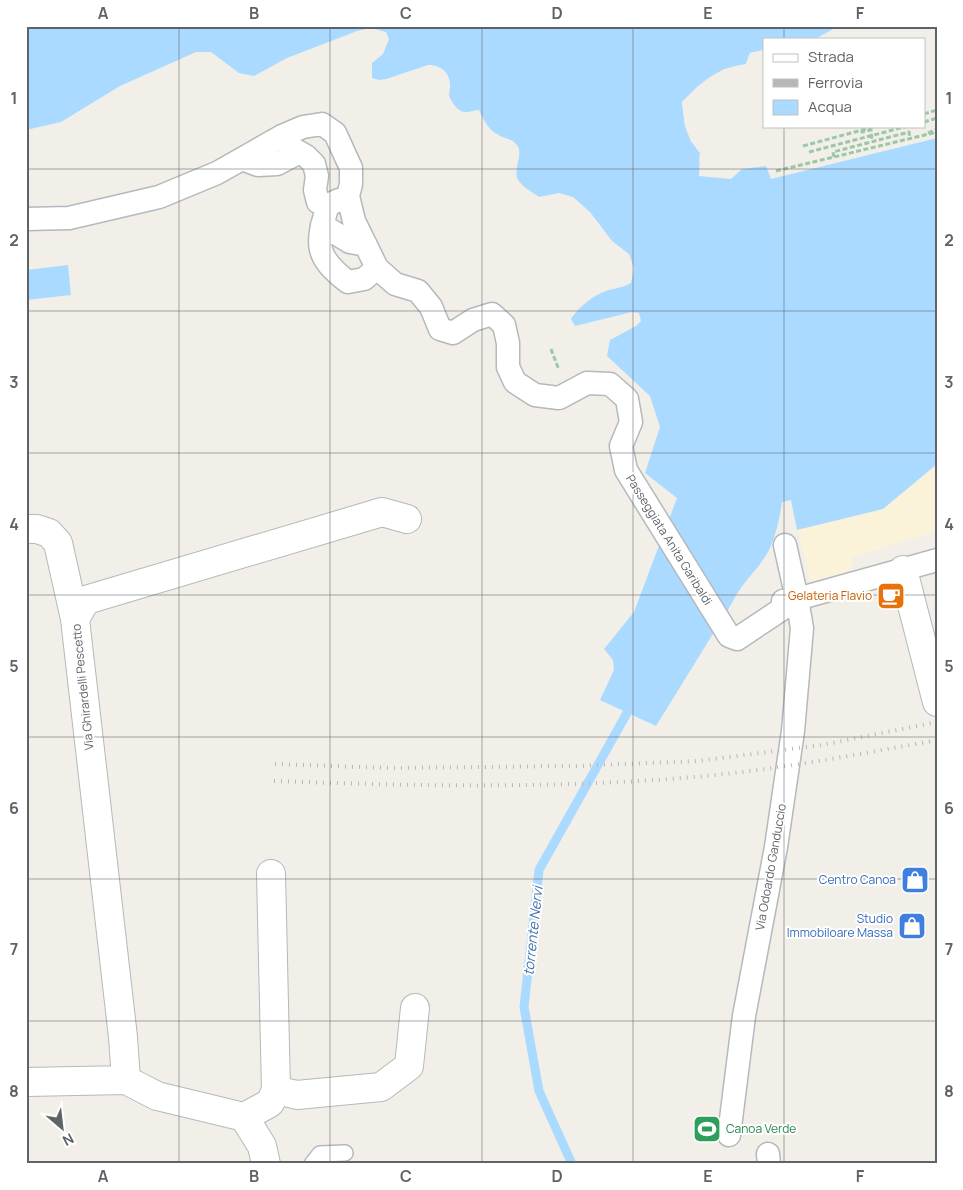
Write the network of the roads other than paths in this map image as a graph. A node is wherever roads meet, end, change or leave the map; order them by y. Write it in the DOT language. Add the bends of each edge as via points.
graph roads {
  1 [pos="344,151"];
  2 [pos="302,155"];
  3 [pos="242,159"];
  4 [pos="333,209"];
  5 [pos="26,219"];
  6 [pos="366,245"];
  7 [pos="377,268"];
  8 [pos="407,520"];
  9 [pos="26,529"];
  10 [pos="785,546"];
  11 [pos="937,560"];
  12 [pos="903,570"];
  13 [pos="797,599"];
  14 [pos="75,619"];
  15 [pos="937,702"];
  16 [pos="271,874"];
  17 [pos="415,1008"];
  18 [pos="126,1080"];
  19 [pos="26,1082"];
  20 [pos="276,1090"];
  21 [pos="244,1117"];
  22 [pos="729,1135"];
  23 [pos="345,1153"];
  24 [pos="266,1164"];
  25 [pos="312,1164"];
  1 -- 2 [label="street"];
  1 -- 3 [label="street, Passeggiata Anita Garibaldi" via="335,132 322,124 303,127 282,136"];
  1 -- 4 [label="street, Passeggiata Anita Garibaldi" via="351,168 351,184"];
  2 -- 3 [label="street" via="277,164 258,165"];
  2 -- 4 [label="street, Passeggiata Anita Garibaldi" via="318,176 315,190 318,202"];
  3 -- 5 [label="street, Passeggiata Anita Garibaldi" via="159,197 69,218"];
  4 -- 6 [label="street, Passeggiata Anita Garibaldi" via="354,221"];
  4 -- 6 [label="street" via="350,242"];
  4 -- 7 [label="street" via="319,237 322,254 331,269 348,282 364,279"];
  6 -- 7 [label="street, Passeggiata Anita Garibaldi"];
  7 -- 13 [label="street, Passeggiata Anita Garibaldi" via="395,284 418,290 431,307 440,329 453,333 473,320 492,314 504,325 508,367 516,382 535,395 559,398 587,383 610,384 627,399 631,422 621,446 626,470 737,639"];
  8 -- 14 [label="street, Via Ghirardelli Pescetto" via="382,512 95,597 86,600"];
  9 -- 14 [label="street" via="49,533 58,543"];
  10 -- 13 [label="street, Via Odoardo Ganduccio"];
  11 -- 12 [label="street"];
  12 -- 13 [label="street"];
  12 -- 15 [label="street"];
  13 -- 22 [label="street, Via Odoardo Ganduccio" via="802,628 793,731 776,847 744,1016"];
  14 -- 18 [label="street, Via Ghirardelli Pescetto"];
  16 -- 20 [label="street"];
  17 -- 20 [label="street" via="408,1066 381,1087 297,1095"];
  18 -- 19 [label="street"];
  18 -- 21 [label="street" via="158,1096"];
  20 -- 21 [label="street" via="270,1103"];
  21 -- 24 [label="street" via="262,1146"];
  23 -- 25 [label="lane" via="320,1154"];
}
